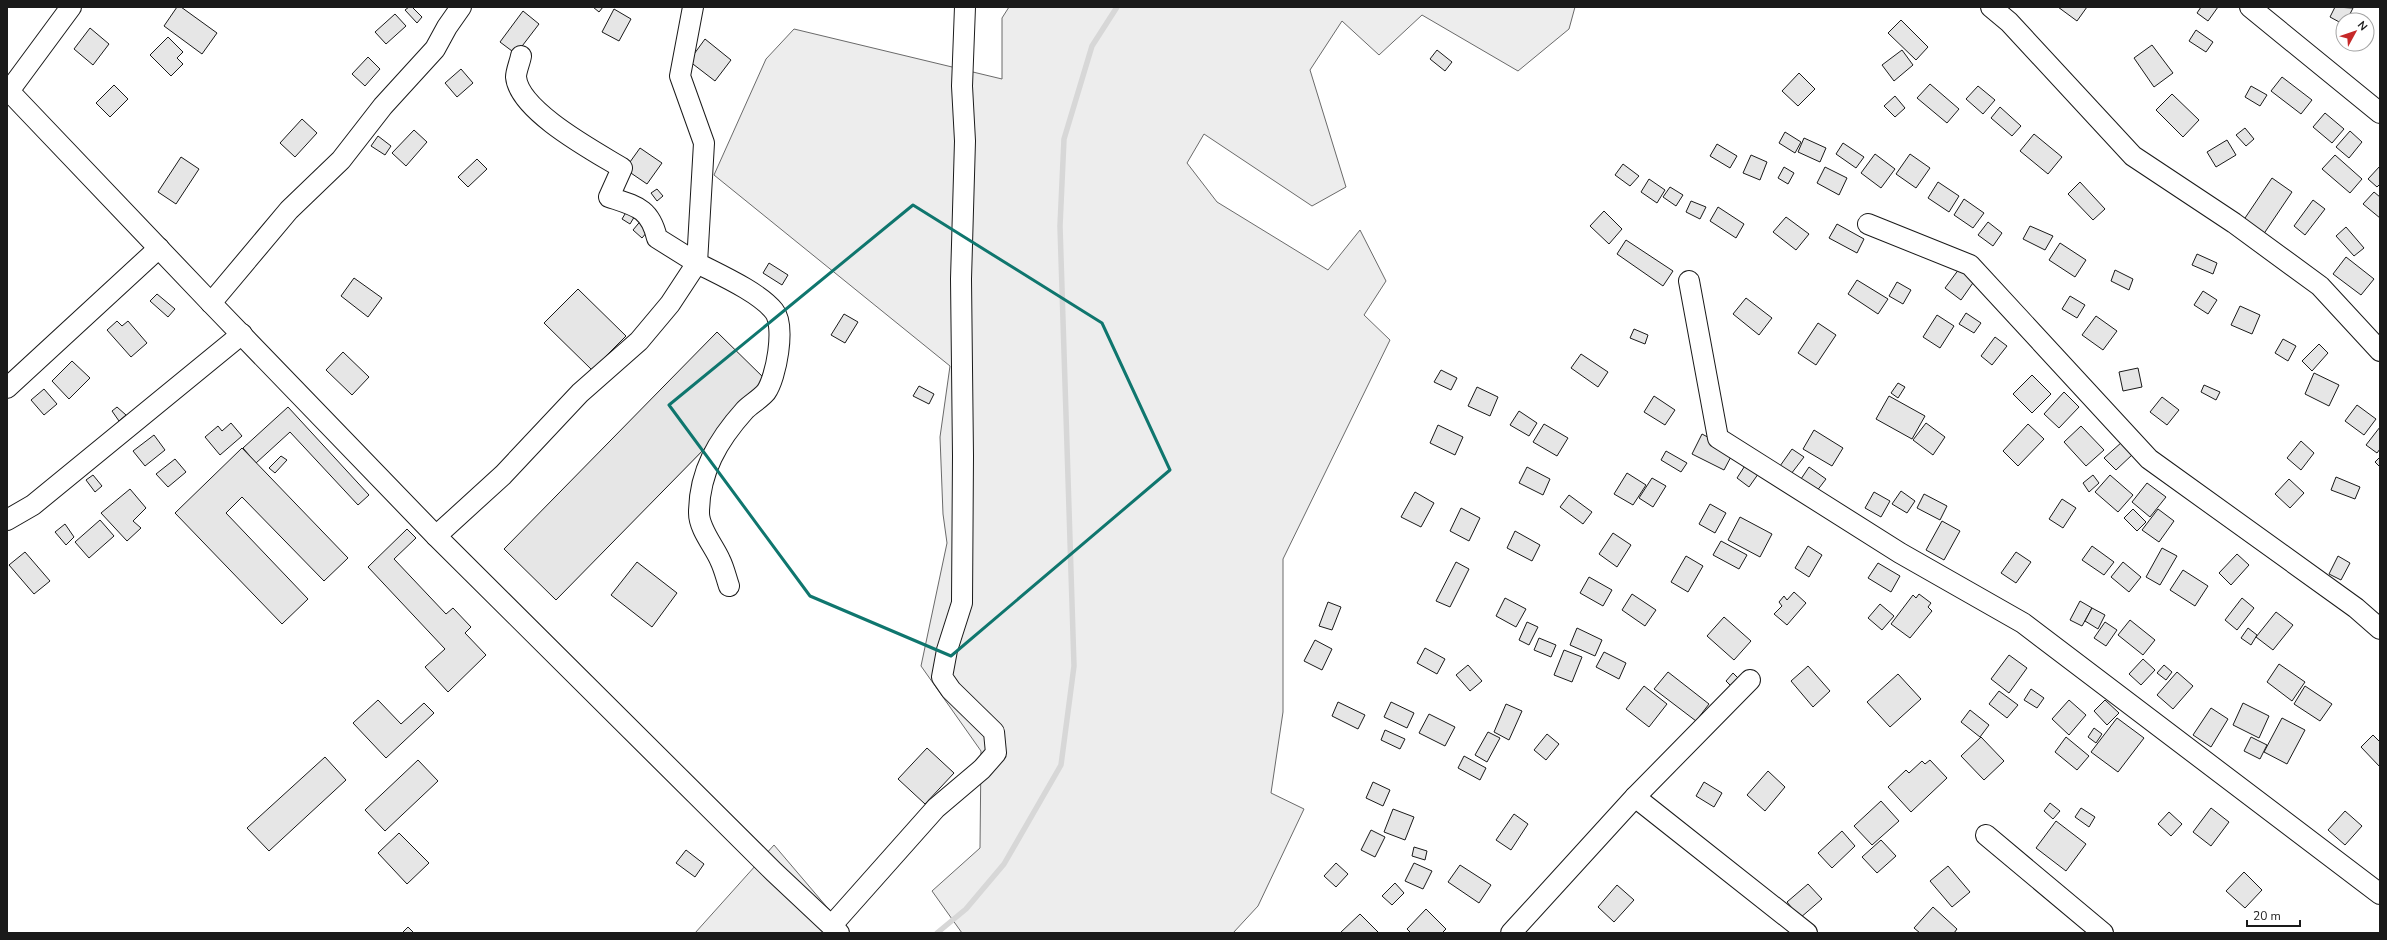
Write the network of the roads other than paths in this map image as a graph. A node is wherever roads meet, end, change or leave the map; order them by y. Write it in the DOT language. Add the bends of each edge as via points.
graph roads {
  1 [pos="71,7"];
  2 [pos="462,7"];
  3 [pos="693,7"];
  4 [pos="965,7"];
  5 [pos="1991,7"];
  6 [pos="2250,7"];
  7 [pos="521,56"];
  8 [pos="8,90"];
  9 [pos="2380,113"];
  10 [pos="1868,224"];
  11 [pos="159,248"];
  12 [pos="697,262"];
  13 [pos="1689,281"];
  14 [pos="211,303"];
  15 [pos="242,334"];
  16 [pos="2380,351"];
  17 [pos="7,388"];
  18 [pos="7,520"];
  19 [pos="436,536"];
  20 [pos="729,586"];
  21 [pos="2380,628"];
  22 [pos="1750,680"];
  23 [pos="1635,797"];
  24 [pos="1986,834"];
  25 [pos="2380,894"];
  26 [pos="835,929"];
  27 [pos="1511,933"];
  28 [pos="1807,933"];
  29 [pos="2103,933"];
  1 -- 8 [label="street"];
  2 -- 14 [label="street" via="447,27 436,49 382,106 341,160 288,210"];
  3 -- 12 [label="street" via="680,76 704,143"];
  4 -- 26 [label="street" via="961,279 964,456 962,603 946,650 942,677 951,690 994,732 996,753 982,769 936,808"];
  5 -- 16 [label="street" via="2009,22 2133,156 2234,223 2320,286"];
  6 -- 9 [label="street"];
  7 -- 12 [label="street" via="516,77 524,95 552,125 622,168 609,197 635,206 653,221 657,238"];
  8 -- 11 [label="street"];
  10 -- 21 [label="street" via="1970,265 2149,459"];
  11 -- 14 [label="street"];
  11 -- 17 [label="street"];
  12 -- 19 [label="street" via="670,304 639,341 580,393 503,475"];
  12 -- 20 [label="street" via="745,288 774,311 780,330 773,378 765,393 730,427 717,446 708,464 702,490 699,515"];
  13 -- 25 [label="street" via="1718,438 1900,553 2023,622"];
  14 -- 15 [label="street"];
  15 -- 18 [label="street" via="33,505"];
  15 -- 19 [label="street"];
  19 -- 26 [label="street" via="774,872"];
  22 -- 23 [label="street"];
  23 -- 27 [label="street"];
  23 -- 28 [label="street"];
  24 -- 29 [label="street"];
}
